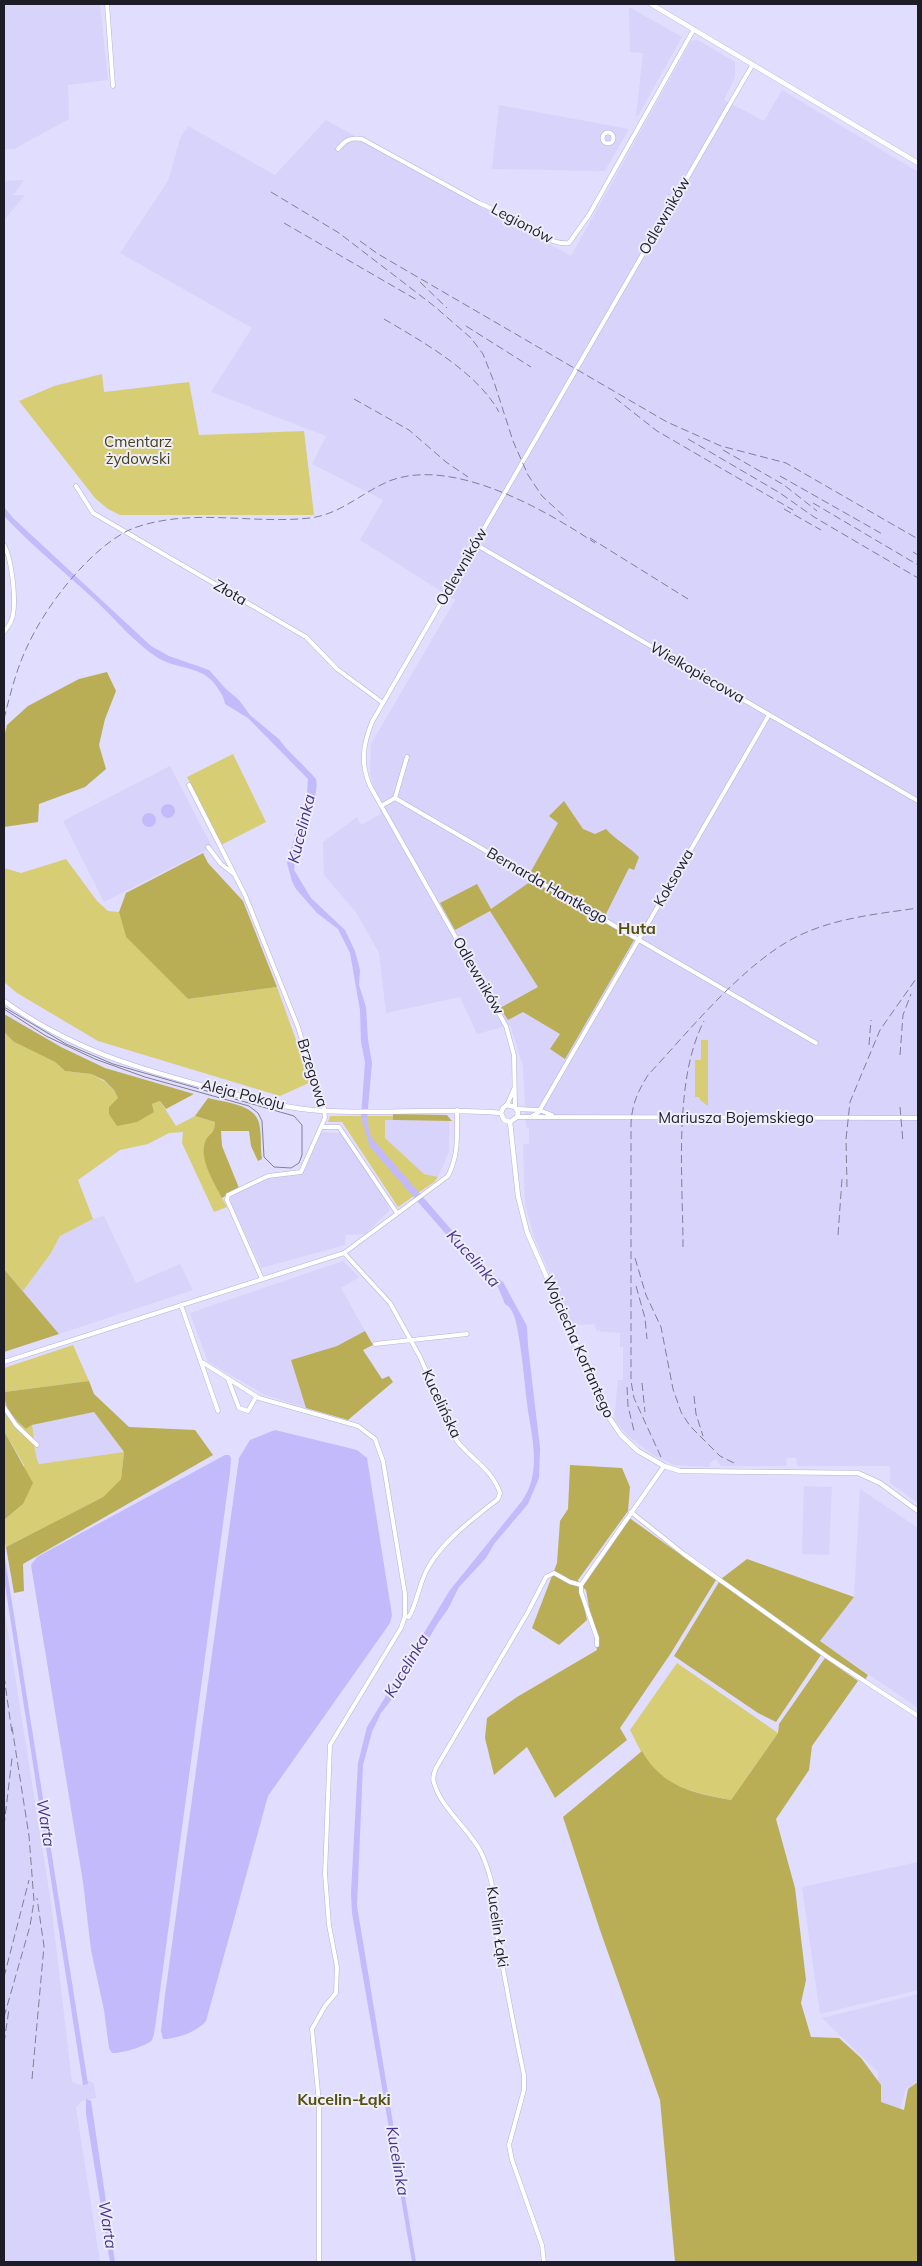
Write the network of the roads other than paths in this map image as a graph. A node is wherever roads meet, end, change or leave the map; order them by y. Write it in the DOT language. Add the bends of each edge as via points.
graph roads {
  1 [pos="106,4"];
  2 [pos="651,4"];
  3 [pos="694,29"];
  4 [pos="752,64"];
  5 [pos="113,86"];
  6 [pos="338,149"];
  7 [pos="918,163"];
  8 [pos="76,486"];
  9 [pos="475,544"];
  10 [pos="4,545"];
  11 [pos="4,632"];
  12 [pos="383,703"];
  13 [pos="770,716"];
  14 [pos="407,757"];
  15 [pos="189,785"];
  16 [pos="395,798"];
  17 [pos="918,801"];
  18 [pos="381,806"];
  19 [pos="208,847"];
  20 [pos="234,874"];
  21 [pos="638,939"];
  22 [pos="4,1001"];
  23 [pos="816,1043"];
  24 [pos="516,1082"];
  25 [pos="507,1105"];
  26 [pos="516,1108"];
  27 [pos="457,1110"];
  28 [pos="539,1110"];
  29 [pos="324,1111"];
  30 [pos="501,1113"];
  31 [pos="532,1116"];
  32 [pos="555,1116"];
  33 [pos="517,1117"];
  34 [pos="918,1118"];
  35 [pos="510,1122"];
  36 [pos="321,1127"];
  37 [pos="398,1213"];
  38 [pos="344,1253"];
  39 [pos="262,1279"];
  40 [pos="181,1305"];
  41 [pos="467,1334"];
  42 [pos="410,1340"];
  43 [pos="375,1344"];
  44 [pos="4,1362"];
  45 [pos="202,1362"];
  46 [pos="228,1379"];
  47 [pos="256,1396"];
  48 [pos="4,1408"];
  49 [pos="218,1411"];
  50 [pos="37,1445"];
  51 [pos="664,1466"];
  52 [pos="918,1510"];
  53 [pos="630,1512"];
  54 [pos="580,1585"];
  55 [pos="405,1616"];
  56 [pos="597,1645"];
  57 [pos="918,1716"];
  58 [pos="319,2262"];
  59 [pos="544,2262"];
  1 -- 5 [label="street"];
  2 -- 3 [label="street"];
  3 -- 4 [label="street"];
  3 -- 6 [label="street, Legionów" via="589,215 569,243 547,240 362,139 344,141"];
  4 -- 7 [label="street"];
  4 -- 9 [label="street, Odlewników"];
  8 -- 12 [label="street, Złota" via="93,513 306,637 338,669"];
  9 -- 12 [label="street, Odlewników"];
  9 -- 13 [label="street, Wielkopiecowa"];
  10 -- 11 [label="street" via="12,577 13,613"];
  12 -- 18 [label="street, Odlewników" via="372,722 362,756 365,775"];
  13 -- 17 [label="street, Wielkopiecowa"];
  13 -- 21 [label="street, Koksowa"];
  14 -- 16 [label="street"];
  15 -- 20 [label="street, Brzegowa"];
  16 -- 18 [label="street"];
  16 -- 21 [label="street, Bernarda Hantkego"];
  18 -- 24 [label="street, Odlewników" via="506,1026 514,1055"];
  19 -- 20 [label="street, Brzegowa"];
  20 -- 29 [label="street, Brzegowa" via="298,1027"];
  21 -- 23 [label="street, Bernarda Hantkego"];
  21 -- 28 [label="street, Koksowa"];
  22 -- 29 [label="street, Aleja Pokoju" via="43,1027 124,1064 278,1105"];
  24 -- 25 [label="street, Odlewników"];
  24 -- 26 [label="street, Odlewników"];
  25 -- 26 [label="street"];
  25 -- 30 [label="street"];
  26 -- 28 [label="street, Mariusza Bojemskiego"];
  26 -- 33 [label="street"];
  27 -- 29 [label="street, Aleja Pokoju"];
  27 -- 30 [label="street, Aleja Pokoju"];
  27 -- 37 [label="street" via="457,1151 448,1176"];
  28 -- 31 [label="street, Koksowa"];
  28 -- 32 [label="street, Mariusza Bojemskiego"];
  29 -- 36 [label="street, Brzegowa"];
  30 -- 35 [label="street" via="504,1120"];
  31 -- 32 [label="street, Mariusza Bojemskiego"];
  31 -- 33 [label="street, Mariusza Bojemskiego"];
  32 -- 34 [label="street, Mariusza Bojemskiego"];
  33 -- 35 [label="street"];
  35 -- 51 [label="street, Wojciecha Korfantego" via="518,1196 525,1226 596,1392 621,1435"];
  36 -- 37 [label="street" via="339,1127"];
  36 -- 39 [label="street, Brzegowa" via="300,1172 268,1176 228,1195 227,1200"];
  37 -- 38 [label="street"];
  38 -- 39 [label="street"];
  38 -- 42 [label="street, Kucelińska" via="390,1303"];
  39 -- 40 [label="street"];
  40 -- 44 [label="street"];
  40 -- 45 [label="street"];
  41 -- 42 [label="street"];
  42 -- 43 [label="street"];
  42 -- 55 [label="street, Kucelińska" via="457,1441 486,1468 500,1493 498,1500 462,1527 441,1550 428,1568 415,1606 409,1617"];
  45 -- 46 [label="street"];
  45 -- 49 [label="street"];
  46 -- 47 [label="street"];
  46 -- 47 [label="street" via="240,1408 248,1411"];
  47 -- 55 [label="street" via="358,1426 375,1439 384,1471 405,1594"];
  48 -- 50 [label="street"];
  51 -- 52 [label="street, Wojciecha Korfantego" via="687,1472 858,1474 880,1482"];
  51 -- 53 [label="street"];
  53 -- 54 [label="street"];
  53 -- 57 [label="street" via="684,1555 829,1658"];
  54 -- 56 [label="street"];
  54 -- 59 [label="street, Kucelin Łąki" via="554,1573 546,1577 433,1776 440,1796 475,1841 492,1884 504,1980 524,2075 524,2090 509,2145 542,2246"];
  55 -- 58 [label="street" via="401,1628 330,1745 325,1874 337,1968 336,1993 312,2030 319,2103"];
}
